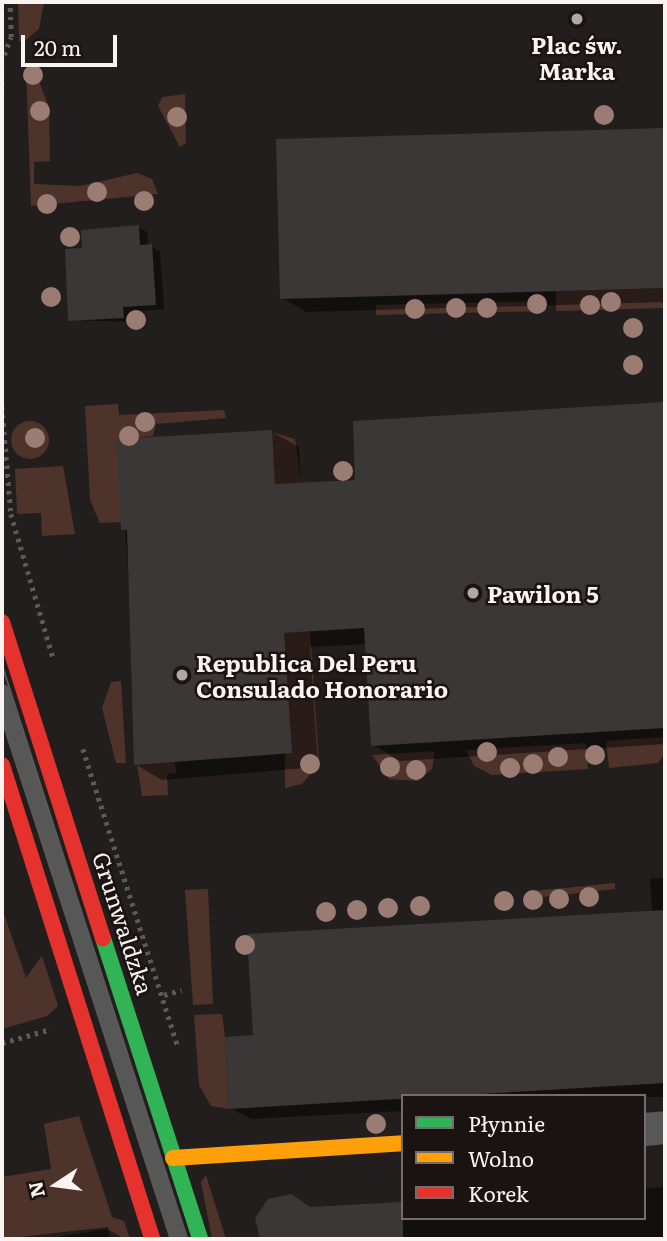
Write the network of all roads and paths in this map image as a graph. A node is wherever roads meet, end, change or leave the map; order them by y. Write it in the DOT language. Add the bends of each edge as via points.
graph roads {
  1 [pos="10,2"];
  2 [pos="2,48"];
  3 [pos="4,55"];
  4 [pos="2,94"];
  5 [pos="2,406"];
  6 [pos="2,622"];
  7 [pos="48,631"];
  8 [pos="2,693"];
  9 [pos="2,765"];
  10 [pos="59,1027"];
  11 [pos="2,1044"];
  12 [pos="665,1127"];
  13 [pos="646,1129"];
  14 [pos="401,1143"];
  15 [pos="173,1158"];
  16 [pos="152,1239"];
  17 [pos="179,1239"];
  18 [pos="200,1239"];
  1 -- 3 [label="path" via="11,37"];
  2 -- 3 [label="path"];
  3 -- 4 [label="path"];
  5 -- 7 [label="path" via="11,514"];
  6 -- 15 [label="street, Grunwaldzka"];
  8 -- 17 [label="lane, Grunwaldzka"];
  9 -- 16 [label="street"];
  10 -- 11 [label="path"];
  12 -- 13 [label="street"];
  14 -- 15 [label="street"];
  15 -- 18 [label="street, Grunwaldzka"];
}
